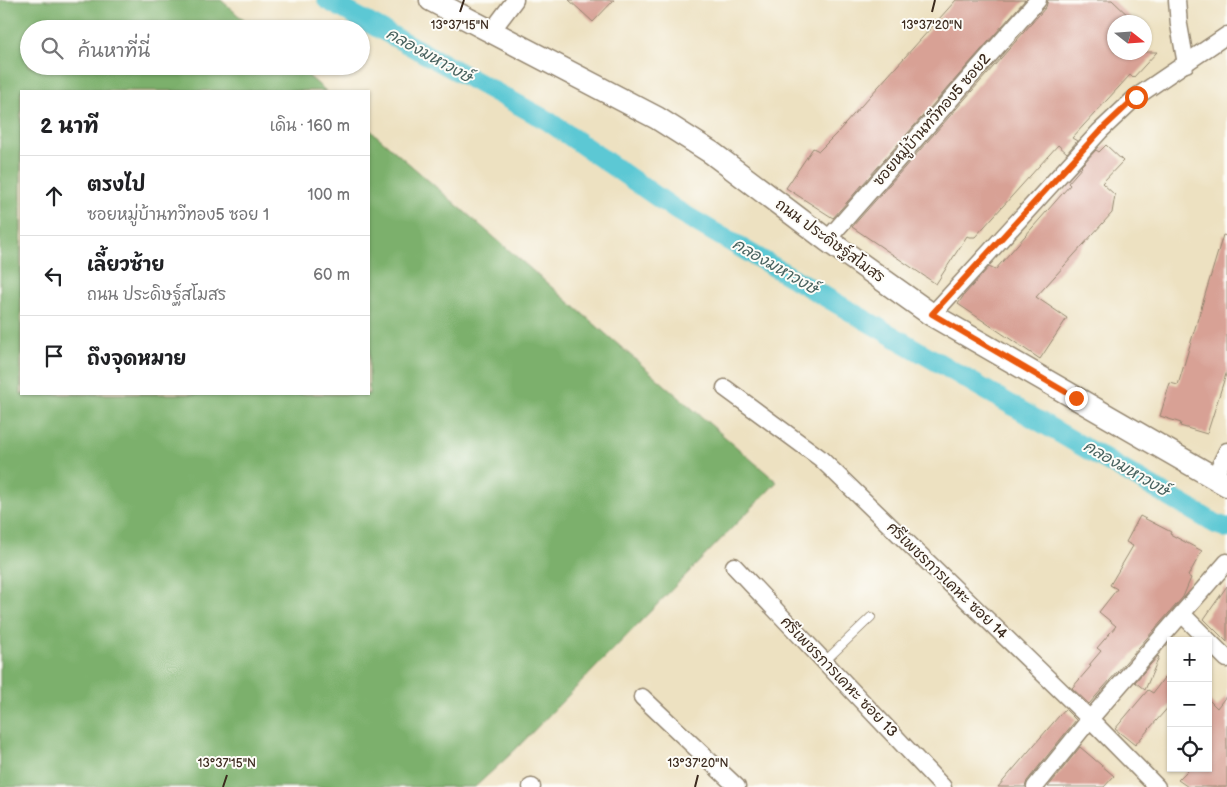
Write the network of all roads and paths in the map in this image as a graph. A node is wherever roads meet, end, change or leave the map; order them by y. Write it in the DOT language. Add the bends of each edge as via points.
graph roads {
  1 [pos="431,0"];
  2 [pos="516,0"];
  3 [pos="1038,0"];
  4 [pos="1177,0"];
  5 [pos="491,32"];
  6 [pos="1227,34"];
  7 [pos="1186,64"];
  8 [pos="827,240"];
  9 [pos="932,314"];
  10 [pos="725,388"];
  11 [pos="1227,451"];
  12 [pos="1221,482"];
  13 [pos="1227,562"];
  14 [pos="734,566"];
  15 [pos="1182,614"];
  16 [pos="871,617"];
  17 [pos="1227,659"];
  18 [pos="824,662"];
  19 [pos="642,697"];
  20 [pos="1090,719"];
  21 [pos="737,787"];
  22 [pos="943,787"];
  23 [pos="1035,787"];
  24 [pos="1157,787"];
  1 -- 5 [label="street, ถนน ประดิษฐ์สโมสร"];
  2 -- 5 [label="street"];
  3 -- 8 [label="street, ซอยหมู่บ้านทวีทอง5 ซอย2"];
  4 -- 7 [label="street"];
  5 -- 8 [label="street, ถนน ประดิษฐ์สโมสร" via="658,118 712,153"];
  6 -- 7 [label="street"];
  7 -- 9 [label="street" via="1136,97 1100,131"];
  8 -- 9 [label="street, ถนน ประดิษฐ์สโมสร"];
  9 -- 12 [label="street, ถนน ประดิษฐ์สโมสร"];
  10 -- 20 [label="street, ศรีเพชรการเคหะ ซอย 14" via="820,458"];
  11 -- 12 [label="street"];
  13 -- 15 [label="street"];
  14 -- 18 [label="street, ศรีเพชรการเคหะ ซอย 13"];
  15 -- 17 [label="street"];
  15 -- 20 [label="street"];
  16 -- 18 [label="lane"];
  18 -- 22 [label="street, ศรีเพชรการเคหะ ซอย 13"];
  19 -- 21 [label="street"];
  20 -- 23 [label="street"];
  20 -- 24 [label="street, ศรีเพชรการเคหะ ซอย 14"];
}
